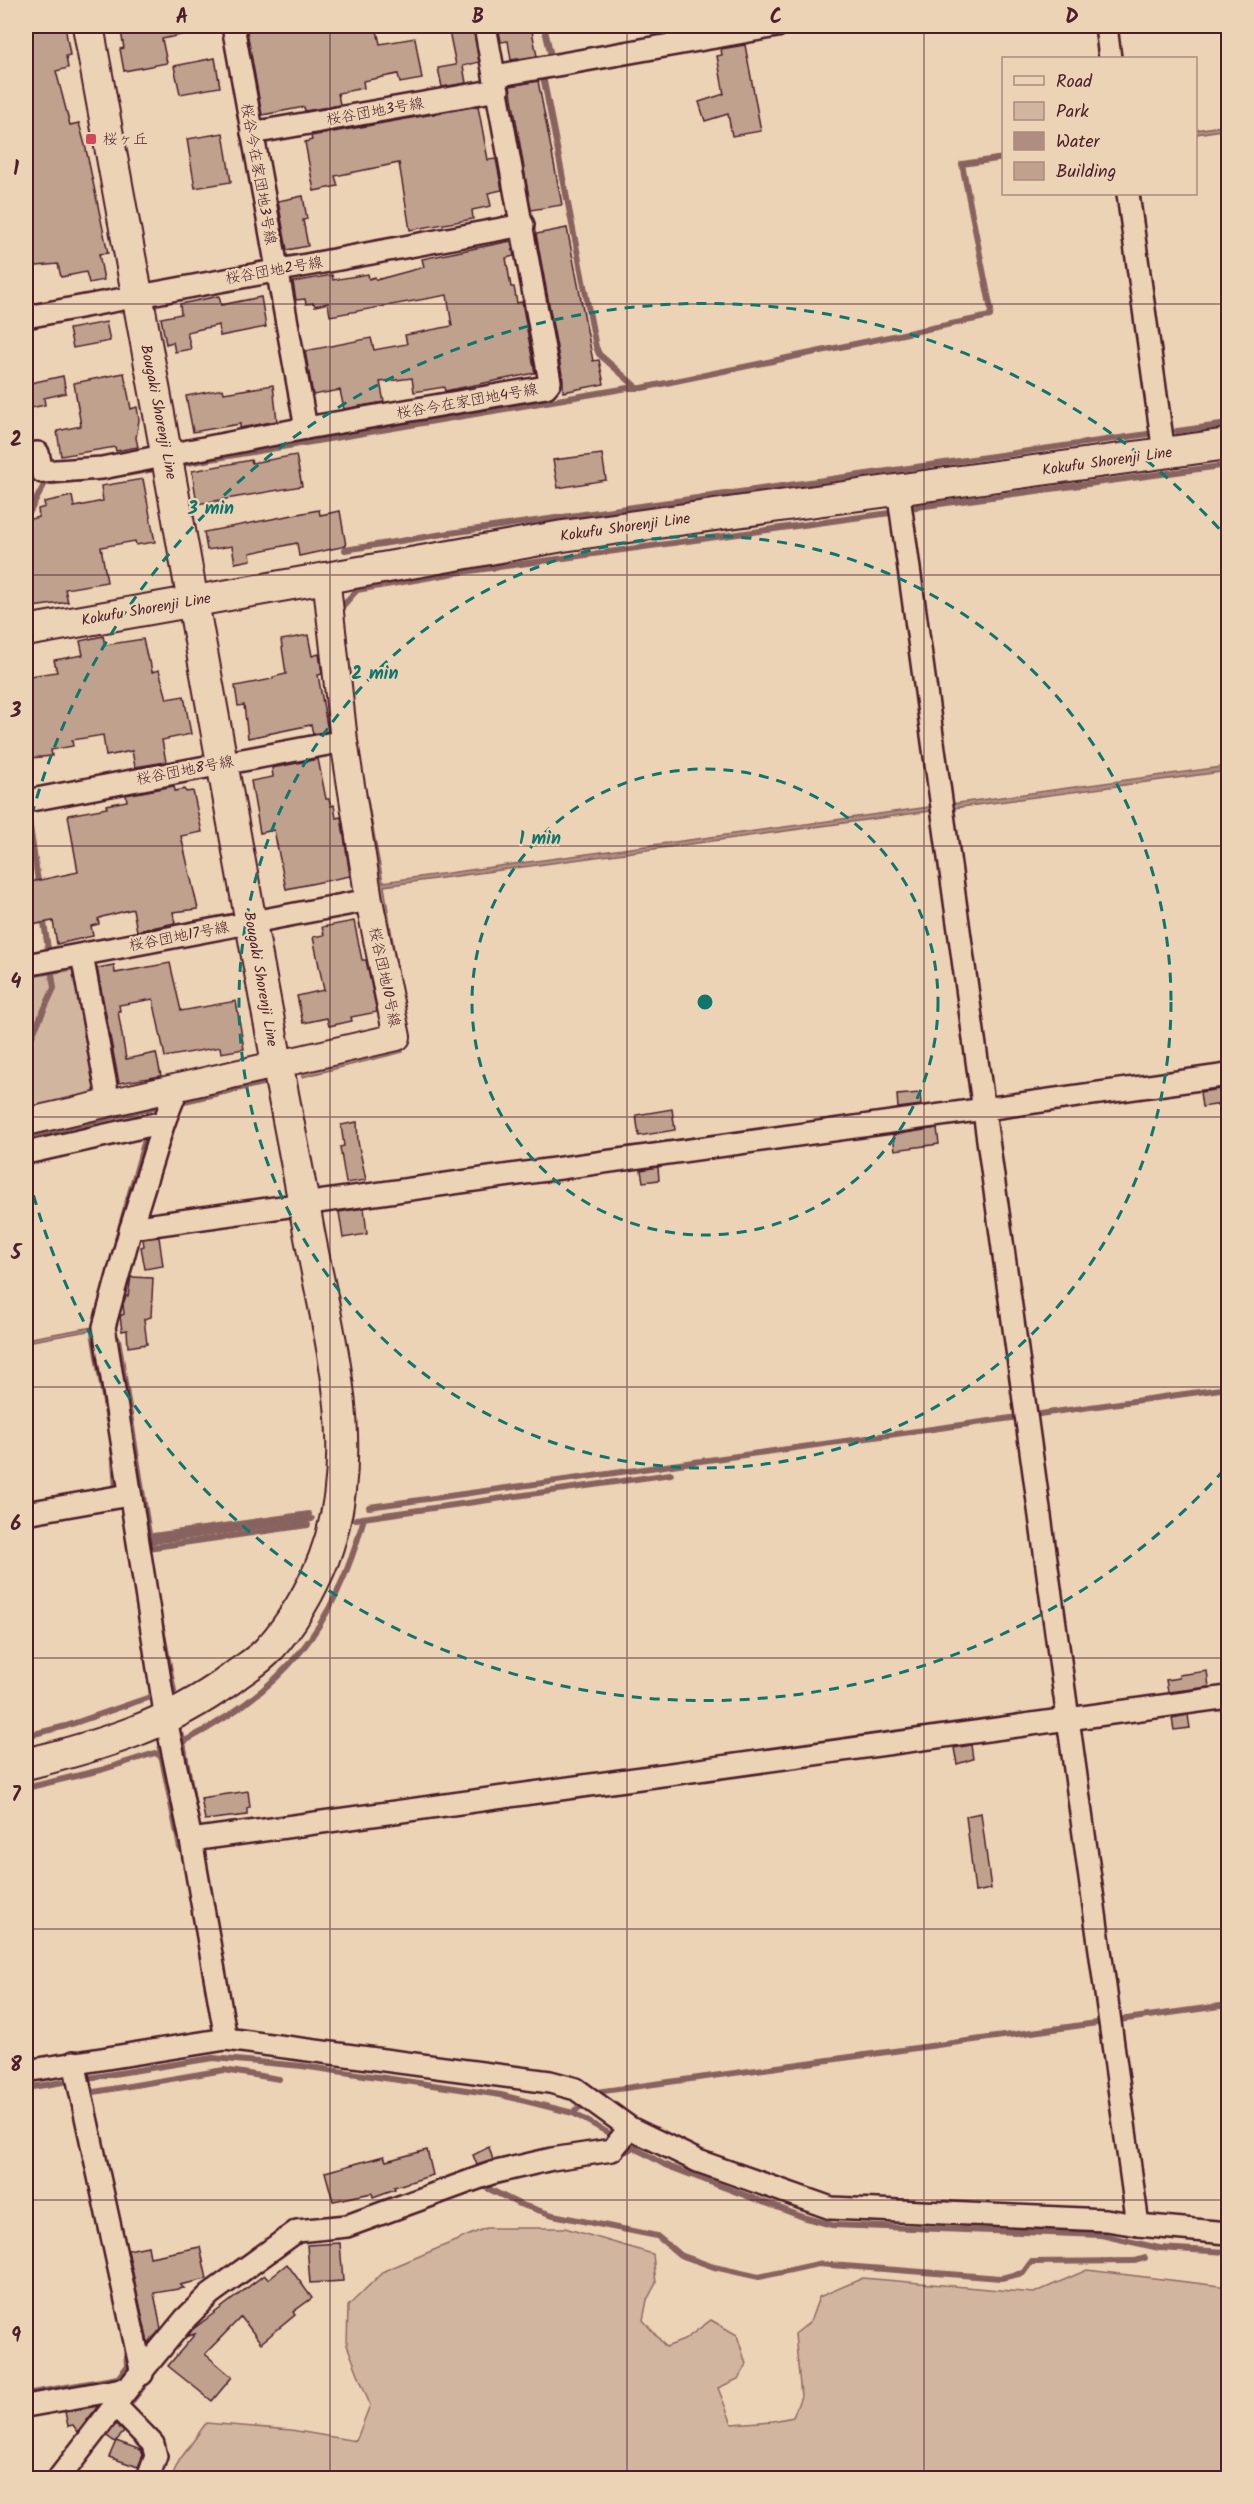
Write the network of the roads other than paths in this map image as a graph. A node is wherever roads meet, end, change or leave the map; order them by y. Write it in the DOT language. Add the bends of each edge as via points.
graph roads {
  1 [pos="88,26"];
  2 [pos="233,26"];
  3 [pos="485,26"];
  4 [pos="777,26"];
  5 [pos="1106,26"];
  6 [pos="1110,57"];
  7 [pos="496,83"];
  8 [pos="252,133"];
  9 [pos="1128,195"];
  10 [pos="523,225"];
  11 [pos="276,270"];
  12 [pos="138,295"];
  13 [pos="26,317"];
  14 [pos="306,428"];
  15 [pos="1228,444"];
  16 [pos="1164,453"];
  17 [pos="26,454"];
  18 [pos="168,455"];
  19 [pos="898,489"];
  20 [pos="326,576"];
  21 [pos="194,601"];
  22 [pos="26,631"];
  23 [pos="344,741"];
  24 [pos="222,763"];
  25 [pos="26,801"];
  26 [pos="369,900"];
  27 [pos="251,922"];
  28 [pos="82,955"];
  29 [pos="26,965"];
  30 [pos="277,1064"];
  31 [pos="1228,1075"];
  32 [pos="177,1087"];
  33 [pos="109,1103"];
  34 [pos="984,1109"];
  35 [pos="26,1122"];
  36 [pos="164,1122"];
  37 [pos="26,1153"];
  38 [pos="304,1203"];
  39 [pos="131,1228"];
  40 [pos="129,1495"];
  41 [pos="26,1513"];
  42 [pos="1228,1697"];
  43 [pos="166,1719"];
  44 [pos="1068,1719"];
  45 [pos="26,1764"];
  46 [pos="191,1840"];
  47 [pos="225,2039"];
  48 [pos="74,2062"];
  49 [pos="26,2071"];
  50 [pos="630,2128"];
  51 [pos="1138,2225"];
  52 [pos="1228,2233"];
  53 [pos="135,2381"];
  54 [pos="26,2406"];
  55 [pos="115,2406"];
  56 [pos="58,2478"];
  57 [pos="148,2478"];
  1 -- 12 [label="main road, Bougaki Shorenji Line"];
  2 -- 8 [label="street, 桜谷今在家団地3号線"];
  3 -- 7 [label="street, 桜谷今在家団地4号線"];
  4 -- 7 [label="street, 桜谷団地3号線"];
  5 -- 6 [label="street"];
  7 -- 8 [label="street, 桜谷団地3号線"];
  7 -- 10 [label="street, 桜谷今在家団地4号線"];
  8 -- 11 [label="street, 桜谷今在家団地3号線"];
  9 -- 16 [label="street"];
  10 -- 11 [label="street, 桜谷団地2号線"];
  10 -- 14 [label="street, 桜谷今在家団地4号線" via="550,382 546,387"];
  11 -- 12 [label="street, 桜谷団地2号線"];
  11 -- 14 [label="street, 桜谷今在家団地3号線"];
  12 -- 13 [label="street, 桜谷団地2号線"];
  12 -- 18 [label="main road, Bougaki Shorenji Line"];
  14 -- 18 [label="street, 桜谷今在家団地4号線"];
  15 -- 16 [label="main road, Kokufu Shorenji Line"];
  16 -- 19 [label="main road, Kokufu Shorenji Line"];
  17 -- 18 [label="street, 桜谷今在家団地4号線" via="38,453 42,472 102,468"];
  18 -- 21 [label="main road, Bougaki Shorenji Line"];
  19 -- 20 [label="main road, Kokufu Shorenji Line" via="563,536"];
  19 -- 34 [label="street"];
  20 -- 21 [label="main road, Kokufu Shorenji Line"];
  20 -- 23 [label="street, 桜谷団地10号線"];
  21 -- 22 [label="main road, Kokufu Shorenji Line"];
  21 -- 24 [label="main road, Bougaki Shorenji Line"];
  23 -- 24 [label="street, 桜谷団地8号線"];
  23 -- 26 [label="street, 桜谷団地10号線"];
  24 -- 25 [label="street, 桜谷団地8号線"];
  24 -- 27 [label="main road, Bougaki Shorenji Line"];
  26 -- 27 [label="street, 桜谷団地17号線"];
  26 -- 30 [label="street, 桜谷団地10号線" via="397,1037"];
  27 -- 28 [label="street, 桜谷団地17号線"];
  27 -- 30 [label="main road, Bougaki Shorenji Line"];
  28 -- 29 [label="street, 桜谷団地17号線"];
  28 -- 33 [label="street"];
  30 -- 32 [label="street, 桜谷団地10号線"];
  30 -- 38 [label="main road, Bougaki Shorenji Line"];
  31 -- 34 [label="street"];
  32 -- 33 [label="street, 桜谷団地10号線"];
  32 -- 36 [label="street"];
  33 -- 35 [label="street, 桜谷団地10号線"];
  34 -- 38 [label="street"];
  34 -- 44 [label="street"];
  36 -- 37 [label="street"];
  36 -- 39 [label="street"];
  38 -- 39 [label="street"];
  38 -- 43 [label="main road, Bougaki Shorenji Line" via="339,1393 344,1458 340,1505 323,1559 298,1609 267,1652 190,1707"];
  39 -- 40 [label="street" via="104,1327"];
  40 -- 41 [label="street"];
  40 -- 43 [label="street"];
  42 -- 44 [label="street"];
  43 -- 45 [label="main road, Bougaki Shorenji Line" via="123,1736"];
  43 -- 46 [label="street"];
  44 -- 46 [label="street"];
  44 -- 51 [label="street"];
  46 -- 47 [label="street"];
  47 -- 48 [label="street"];
  47 -- 50 [label="street" via="550,2082 576,2089"];
  48 -- 49 [label="street"];
  48 -- 53 [label="street"];
  50 -- 51 [label="street" via="698,2161 831,2208 1106,2220"];
  50 -- 53 [label="street" via="612,2150 492,2172 347,2226 297,2231 210,2294"];
  51 -- 52 [label="street"];
  53 -- 54 [label="street"];
  53 -- 55 [label="street"];
  55 -- 56 [label="street"];
  55 -- 57 [label="street" via="153,2444 156,2456"];
}
